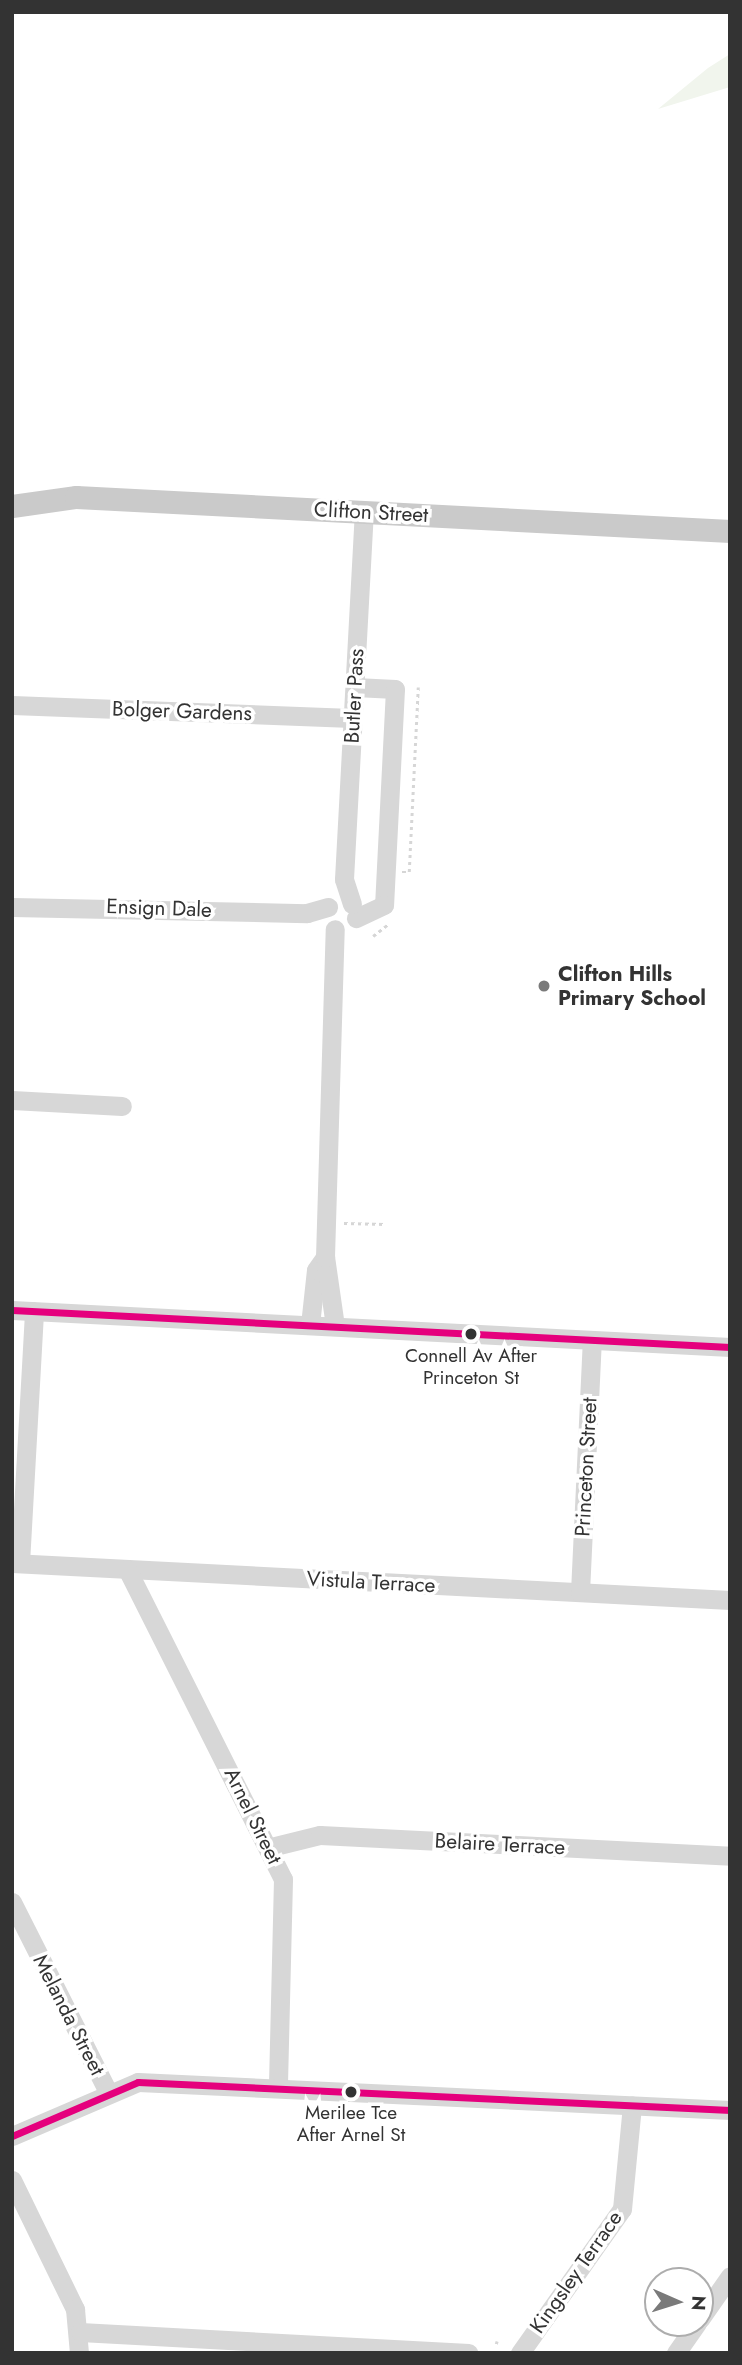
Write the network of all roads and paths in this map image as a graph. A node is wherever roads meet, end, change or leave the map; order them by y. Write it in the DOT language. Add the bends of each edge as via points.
graph roads {
  1 [pos="12,506"];
  2 [pos="364,512"];
  3 [pos="730,531"];
  4 [pos="355,687"];
  5 [pos="12,705"];
  6 [pos="352,718"];
  7 [pos="12,907"];
  8 [pos="340,916"];
  9 [pos="12,1100"];
  10 [pos="122,1107"];
  11 [pos="344,1223"];
  12 [pos="385,1224"];
  13 [pos="325,1257"];
  14 [pos="12,1310"];
  15 [pos="34,1311"];
  16 [pos="310,1325"];
  17 [pos="335,1326"];
  18 [pos="592,1341"];
  19 [pos="730,1347"];
  20 [pos="16,1563"];
  21 [pos="127,1569"];
  22 [pos="580,1592"];
  23 [pos="730,1600"];
  24 [pos="271,1847"];
  25 [pos="730,1856"];
  26 [pos="12,1902"];
  27 [pos="278,2086"];
  28 [pos="107,2090"];
  29 [pos="632,2105"];
  30 [pos="730,2110"];
  31 [pos="12,2136"];
  32 [pos="12,2180"];
  33 [pos="730,2276"];
  34 [pos="714,2299"];
  35 [pos="80,2332"];
  36 [pos="687,2337"];
  37 [pos="79,2353"];
  38 [pos="468,2353"];
  39 [pos="520,2353"];
  40 [pos="676,2353"];
  1 -- 2 [label="main road, Clifton Street" via="76,497"];
  2 -- 3 [label="main road, Clifton Street"];
  2 -- 4 [label="street, Butler Pass"];
  4 -- 6 [label="street, Butler Pass"];
  4 -- 8 [label="street" via="395,689 384,905"];
  5 -- 6 [label="street, Bolger Gardens"];
  6 -- 8 [label="street, Butler Pass"];
  7 -- 8 [label="street, Ensign Dale"];
  8 -- 13 [label="street, Butler Pass"];
  9 -- 10 [label="street"];
  11 -- 12 [label="path"];
  13 -- 16 [label="street, Butler Pass" via="316,1270"];
  13 -- 17 [label="street, Butler Pass"];
  14 -- 15 [label="street"];
  15 -- 16 [label="street"];
  15 -- 20 [label="street"];
  16 -- 17 [label="street"];
  17 -- 18 [label="street"];
  18 -- 19 [label="street"];
  18 -- 22 [label="street, Princeton Street"];
  20 -- 21 [label="street, Vistula Terrace"];
  21 -- 22 [label="street, Vistula Terrace"];
  21 -- 24 [label="street, Arnel Street"];
  22 -- 23 [label="street, Vistula Terrace"];
  24 -- 25 [label="street, Belaire Terrace" via="320,1835"];
  24 -- 27 [label="street, Arnel Street" via="286,1897"];
  26 -- 28 [label="street, Melanda Street"];
  27 -- 28 [label="street" via="149,2081"];
  27 -- 29 [label="street"];
  28 -- 31 [label="street"];
  29 -- 30 [label="street"];
  29 -- 39 [label="street, Kingsley Terrace" via="622,2209"];
  32 -- 35 [label="street" via="75,2309"];
  33 -- 34 [label="street"];
  35 -- 37 [label="street"];
  35 -- 38 [label="street"];
  36 -- 40 [label="street"];
}
